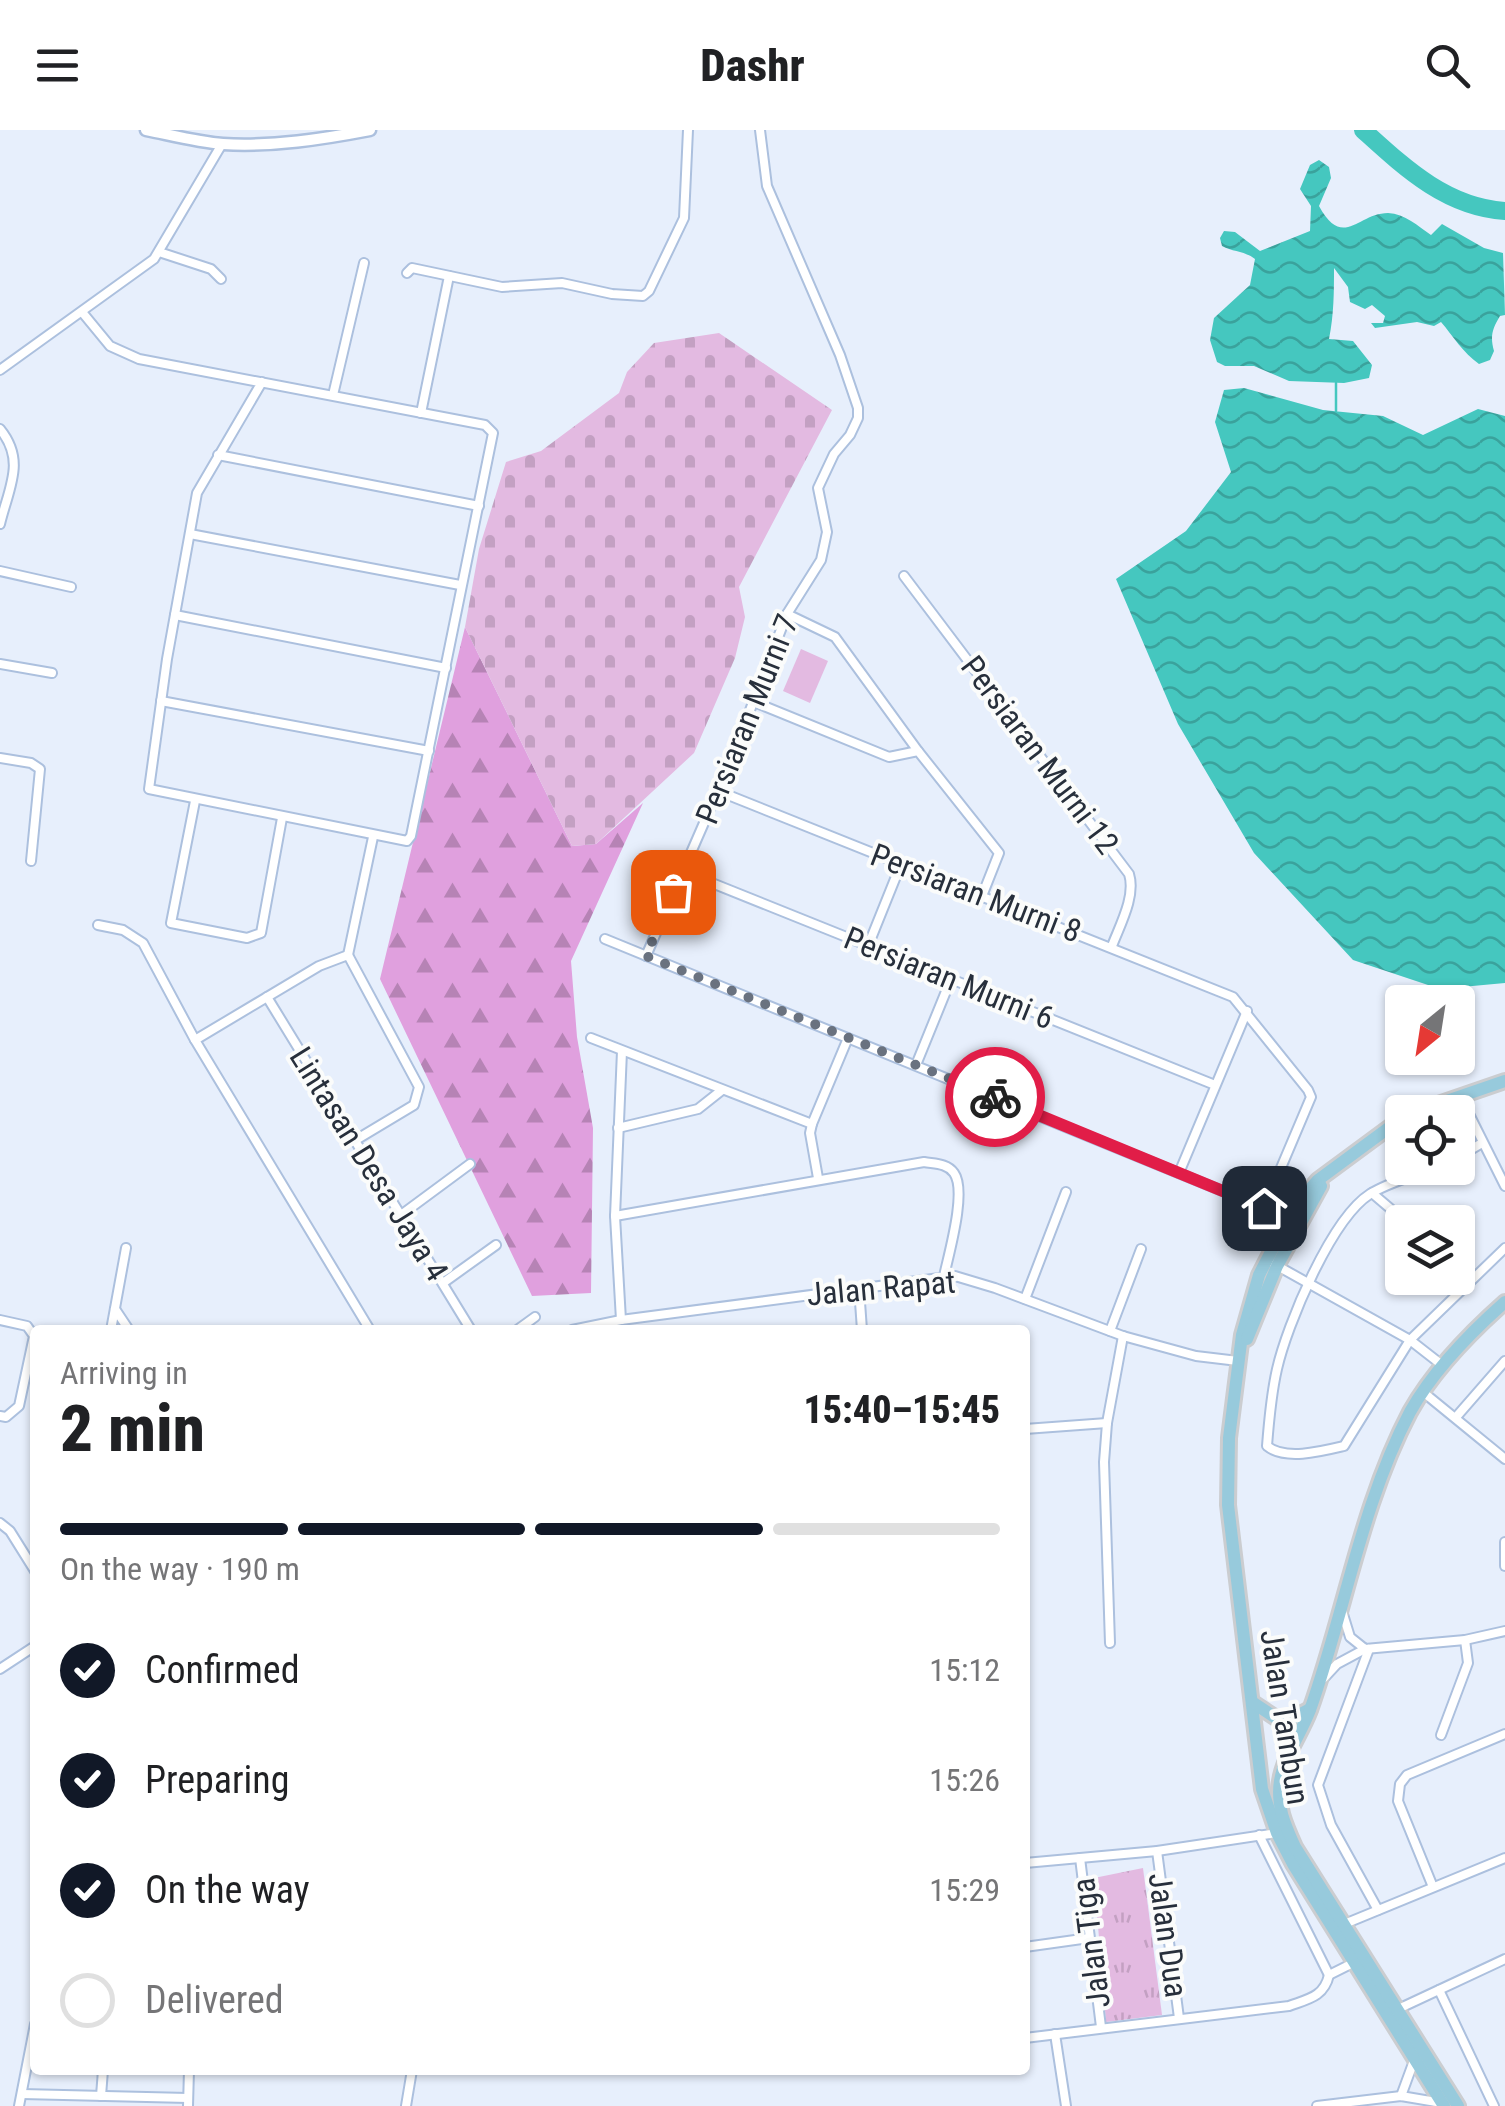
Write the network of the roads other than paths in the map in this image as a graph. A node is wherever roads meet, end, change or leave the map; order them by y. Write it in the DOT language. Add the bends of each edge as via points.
graph roads {
  1 [pos="146,130"];
  2 [pos="370,130"];
  3 [pos="688,130"];
  4 [pos="760,130"];
  5 [pos="338,133"];
  6 [pos="222,144"];
  7 [pos="159,252"];
  8 [pos="364,263"];
  9 [pos="407,272"];
  10 [pos="448,276"];
  11 [pos="220,279"];
  12 [pos="82,312"];
  13 [pos="0,370"];
  14 [pos="262,382"];
  15 [pos="333,395"];
  16 [pos="421,413"];
  17 [pos="0,429"];
  18 [pos="218,455"];
  19 [pos="479,506"];
  20 [pos="0,524"];
  21 [pos="190,534"];
  22 [pos="0,571"];
  23 [pos="904,576"];
  24 [pos="460,585"];
  25 [pos="71,588"];
  26 [pos="788,614"];
  27 [pos="176,615"];
  28 [pos="0,664"];
  29 [pos="446,668"];
  30 [pos="52,674"];
  31 [pos="161,701"];
  32 [pos="754,702"];
  33 [pos="428,751"];
  34 [pos="918,751"];
  35 [pos="0,758"];
  36 [pos="718,791"];
  37 [pos="195,801"];
  38 [pos="282,818"];
  39 [pos="373,836"];
  40 [pos="31,861"];
  41 [pos="901,864"];
  42 [pos="682,871"];
  43 [pos="982,896"];
  44 [pos="98,925"];
  45 [pos="605,939"];
  46 [pos="868,946"];
  47 [pos="1112,946"];
  48 [pos="348,955"];
  49 [pos="646,956"];
  50 [pos="951,979"];
  51 [pos="267,998"];
  52 [pos="1247,1010"];
  53 [pos="591,1038"];
  54 [pos="848,1038"];
  55 [pos="196,1040"];
  56 [pos="622,1051"];
  57 [pos="916,1065"];
  58 [pos="1505,1081"];
  59 [pos="1216,1086"];
  60 [pos="722,1090"];
  61 [pos="1460,1095"];
  62 [pos="812,1124"];
  63 [pos="618,1128"];
  64 [pos="1475,1128"];
  65 [pos="1385,1129"];
  66 [pos="354,1141"];
  67 [pos="1482,1143"];
  68 [pos="1475,1147"];
  69 [pos="470,1164"];
  70 [pos="1179,1173"];
  71 [pos="818,1178"];
  72 [pos="1319,1181"];
  73 [pos="1390,1185"];
  74 [pos="1505,1186"];
  75 [pos="1066,1192"];
  76 [pos="1372,1192"];
  77 [pos="1387,1205"];
  78 [pos="1268,1210"];
  79 [pos="401,1216"];
  80 [pos="615,1216"];
  81 [pos="496,1245"];
  82 [pos="126,1248"];
  83 [pos="1505,1248"];
  84 [pos="1141,1249"];
  85 [pos="1270,1259"];
  86 [pos="944,1276"];
  87 [pos="442,1283"];
  88 [pos="1308,1284"];
  89 [pos="860,1288"];
  90 [pos="1025,1298"];
  91 [pos="1505,1302"];
  92 [pos="115,1308"];
  93 [pos="535,1317"];
  94 [pos="0,1320"];
  95 [pos="621,1320"];
  96 [pos="111,1325"];
  97 [pos="126,1325"];
  98 [pos="367,1325"];
  99 [pos="468,1325"];
  100 [pos="524,1325"];
  101 [pos="596,1325"];
  102 [pos="862,1325"];
  103 [pos="30,1330"];
  104 [pos="1110,1331"];
  105 [pos="1123,1336"];
  106 [pos="1410,1340"];
  107 [pos="30,1355"];
  108 [pos="1240,1355"];
  109 [pos="1505,1361"];
  110 [pos="1444,1366"];
  111 [pos="1423,1392"];
  112 [pos="0,1416"];
  113 [pos="1457,1416"];
  114 [pos="1107,1423"];
  115 [pos="1030,1429"];
  116 [pos="1505,1458"];
  117 [pos="0,1522"];
  118 [pos="1505,1542"];
  119 [pos="30,1564"];
  120 [pos="1505,1566"];
  121 [pos="1341,1607"];
  122 [pos="1505,1630"];
  123 [pos="1465,1640"];
  124 [pos="1110,1643"];
  125 [pos="30,1649"];
  126 [pos="1367,1649"];
  127 [pos="0,1669"];
  128 [pos="1316,1686"];
  129 [pos="1252,1702"];
  130 [pos="1310,1710"];
  131 [pos="1505,1734"];
  132 [pos="1441,1736"];
  133 [pos="1276,1833"];
  134 [pos="1259,1835"];
  135 [pos="1157,1851"];
  136 [pos="1080,1858"];
  137 [pos="1505,1858"];
  138 [pos="1030,1863"];
  139 [pos="1433,1887"];
  140 [pos="1378,1910"];
  141 [pos="1339,1926"];
  142 [pos="1088,1938"];
  143 [pos="1030,1945"];
  144 [pos="1505,1959"];
  145 [pos="1359,1960"];
  146 [pos="1329,1976"];
  147 [pos="1439,1990"];
  148 [pos="1392,2012"];
  149 [pos="1180,2018"];
  150 [pos="1101,2028"];
  151 [pos="1055,2034"];
  152 [pos="1030,2037"];
  153 [pos="30,2051"];
  154 [pos="1415,2058"];
  155 [pos="103,2075"];
  156 [pos="189,2075"];
  157 [pos="411,2075"];
  158 [pos="22,2094"];
  159 [pos="102,2096"];
  160 [pos="1399,2100"];
  161 [pos="188,2102"];
  162 [pos="406,2105"];
  163 [pos="1443,2105"];
  164 [pos="19,2106"];
  165 [pos="416,2106"];
  166 [pos="1066,2106"];
  167 [pos="1317,2106"];
  168 [pos="1330,2106"];
  169 [pos="1458,2106"];
  170 [pos="1494,2106"];
  1 -- 6 [label="street"];
  2 -- 5 [label="street"];
  3 -- 10 [label="street" via="682,226 644,296 562,283 502,287"];
  4 -- 26 [label="street, Persiaran Murni 7" via="766,186 858,408 855,426 818,488 827,539 821,560"];
  5 -- 6 [label="street"];
  6 -- 7 [label="street"];
  7 -- 11 [label="street" via="211,269"];
  7 -- 12 [label="street"];
  8 -- 15 [label="street"];
  9 -- 10 [label="street"];
  10 -- 16 [label="street"];
  12 -- 13 [label="street"];
  12 -- 14 [label="street" via="118,350"];
  14 -- 15 [label="street"];
  14 -- 18 [label="street"];
  15 -- 16 [label="street"];
  16 -- 19 [label="street" via="485,425 495,437"];
  17 -- 20 [label="street" via="16,457"];
  18 -- 19 [label="street"];
  18 -- 21 [label="street" via="197,493"];
  19 -- 24 [label="street"];
  21 -- 24 [label="street"];
  21 -- 27 [label="street"];
  22 -- 25 [label="street"];
  23 -- 47 [label="street, Persiaran Murni 12" via="1130,874"];
  24 -- 29 [label="street"];
  26 -- 32 [label="street, Persiaran Murni 7"];
  26 -- 34 [label="street" via="834,637"];
  27 -- 29 [label="street"];
  27 -- 31 [label="street"];
  28 -- 30 [label="street"];
  29 -- 33 [label="street"];
  31 -- 33 [label="street"];
  31 -- 37 [label="street" via="149,787"];
  32 -- 34 [label="street" via="889,757"];
  32 -- 36 [label="street, Persiaran Murni 7"];
  33 -- 39 [label="street" via="412,836"];
  34 -- 43 [label="street" via="999,853"];
  35 -- 40 [label="street" via="40,769"];
  36 -- 41 [label="street, Persiaran Murni 8"];
  36 -- 42 [label="street, Persiaran Murni 7"];
  37 -- 38 [label="street"];
  37 -- 38 [label="street" via="172,923 247,938 261,933"];
  38 -- 39 [label="street"];
  39 -- 48 [label="street"];
  41 -- 43 [label="street, Persiaran Murni 8"];
  41 -- 46 [label="street"];
  42 -- 46 [label="street, Persiaran Murni 6"];
  42 -- 49 [label="street, Persiaran Murni 7"];
  43 -- 47 [label="street, Persiaran Murni 8"];
  44 -- 55 [label="street" via="124,930 142,943"];
  45 -- 49 [label="street"];
  46 -- 50 [label="street, Persiaran Murni 6"];
  47 -- 52 [label="street, Persiaran Murni 8" via="1233,997"];
  48 -- 51 [label="street"];
  48 -- 66 [label="street" via="419,1096"];
  49 -- 54 [label="street"];
  50 -- 57 [label="street"];
  50 -- 59 [label="street, Persiaran Murni 6"];
  51 -- 55 [label="street"];
  51 -- 66 [label="street, Lintasan Desa Jaya 4"];
  52 -- 59 [label="street"];
  52 -- 78 [label="street" via="1310,1098"];
  53 -- 56 [label="street"];
  54 -- 57 [label="street"];
  54 -- 62 [label="street"];
  55 -- 98 [label="street"];
  56 -- 60 [label="street"];
  56 -- 63 [label="street"];
  57 -- 70 [label="street"];
  58 -- 61 [label="main road"];
  59 -- 70 [label="street"];
  60 -- 62 [label="street"];
  60 -- 63 [label="street" via="698,1109"];
  62 -- 71 [label="street"];
  63 -- 80 [label="street"];
  64 -- 67 [label="street"];
  65 -- 72 [label="main road, Jalan Tambun"];
  66 -- 79 [label="street, Lintasan Desa Jaya 4"];
  67 -- 68 [label="street"];
  67 -- 74 [label="street"];
  69 -- 79 [label="street"];
  70 -- 78 [label="street"];
  71 -- 80 [label="street"];
  71 -- 86 [label="street" via="924,1162 946,1166 960,1190"];
  72 -- 78 [label="main road" via="1284,1210"];
  72 -- 85 [label="main road, Jalan Tambun" via="1293,1208"];
  73 -- 76 [label="street"];
  75 -- 90 [label="street"];
  76 -- 77 [label="street"];
  76 -- 88 [label="street" via="1343,1222"];
  78 -- 85 [label="main road" via="1278,1221"];
  79 -- 87 [label="street, Lintasan Desa Jaya 4"];
  80 -- 95 [label="street"];
  81 -- 87 [label="street"];
  82 -- 92 [label="street"];
  83 -- 106 [label="street"];
  84 -- 104 [label="street"];
  85 -- 88 [label="street"];
  85 -- 108 [label="main road, Jalan Tambun" via="1248,1308"];
  86 -- 89 [label="street, Jalan Rapat"];
  86 -- 90 [label="street, Jalan Rapat"];
  87 -- 99 [label="street, Lintasan Desa Jaya 4"];
  88 -- 106 [label="street"];
  88 -- 106 [label="street" via="1278,1366 1267,1446 1282,1454 1348,1442"];
  89 -- 95 [label="street, Jalan Rapat"];
  89 -- 102 [label="street"];
  90 -- 104 [label="street, Jalan Rapat"];
  91 -- 110 [label="main road, Jalan Tambun"];
  92 -- 96 [label="street"];
  92 -- 97 [label="street"];
  93 -- 100 [label="street"];
  94 -- 103 [label="street"];
  95 -- 101 [label="street, Jalan Rapat"];
  104 -- 105 [label="street, Jalan Rapat"];
  105 -- 108 [label="street, Jalan Rapat" via="1196,1356"];
  105 -- 114 [label="street"];
  106 -- 110 [label="street"];
  107 -- 112 [label="street" via="19,1406"];
  108 -- 129 [label="main road, Jalan Tambun" via="1228,1504"];
  109 -- 113 [label="street"];
  110 -- 111 [label="main road, Jalan Tambun"];
  111 -- 113 [label="street"];
  111 -- 121 [label="main road, Jalan Tambun" via="1378,1488"];
  113 -- 116 [label="street"];
  114 -- 115 [label="street"];
  114 -- 124 [label="street"];
  117 -- 119 [label="street"];
  118 -- 120 [label="street"];
  121 -- 126 [label="street" via="1350,1637"];
  121 -- 128 [label="main road, Jalan Tambun"];
  122 -- 123 [label="street"];
  123 -- 126 [label="street"];
  123 -- 132 [label="street" via="1468,1663"];
  125 -- 127 [label="street"];
  126 -- 128 [label="street" via="1337,1664"];
  126 -- 140 [label="street" via="1318,1784 1323,1809"];
  128 -- 130 [label="main road, Jalan Tambun"];
  129 -- 130 [label="main road" via="1279,1720"];
  129 -- 133 [label="main road, Jalan Tambun" via="1262,1789"];
  130 -- 141 [label="main road, Jalan Tambun" via="1285,1762 1279,1798 1295,1847"];
  131 -- 139 [label="street" via="1407,1775 1400,1784 1398,1800"];
  133 -- 134 [label="street"];
  133 -- 141 [label="main road, Jalan Tambun"];
  134 -- 135 [label="street"];
  134 -- 146 [label="street"];
  135 -- 136 [label="street"];
  135 -- 149 [label="street, Jalan Dua"];
  136 -- 138 [label="street"];
  136 -- 142 [label="street, Jalan Tiga"];
  137 -- 139 [label="street"];
  139 -- 140 [label="street"];
  140 -- 141 [label="street"];
  141 -- 145 [label="main road, Jalan Tambun"];
  142 -- 143 [label="street"];
  142 -- 150 [label="street, Jalan Tiga"];
  144 -- 147 [label="street"];
  145 -- 146 [label="street"];
  145 -- 148 [label="main road, Jalan Tambun"];
  146 -- 149 [label="street" via="1319,1995 1289,2006"];
  147 -- 148 [label="street"];
  147 -- 170 [label="street"];
  148 -- 154 [label="main road, Jalan Tambun"];
  148 -- 169 [label="main road, Jalan Tambun"];
  149 -- 150 [label="street"];
  150 -- 151 [label="street"];
  151 -- 152 [label="street"];
  151 -- 166 [label="street"];
  153 -- 158 [label="street"];
  154 -- 160 [label="street"];
  154 -- 163 [label="main road, Jalan Tambun"];
  155 -- 159 [label="street"];
  156 -- 161 [label="street"];
  157 -- 162 [label="street"];
  158 -- 159 [label="street"];
  158 -- 164 [label="street"];
  159 -- 161 [label="street"];
  160 -- 163 [label="street"];
  160 -- 168 [label="street"];
  162 -- 165 [label="street"];
  167 -- 168 [label="street"];
}
